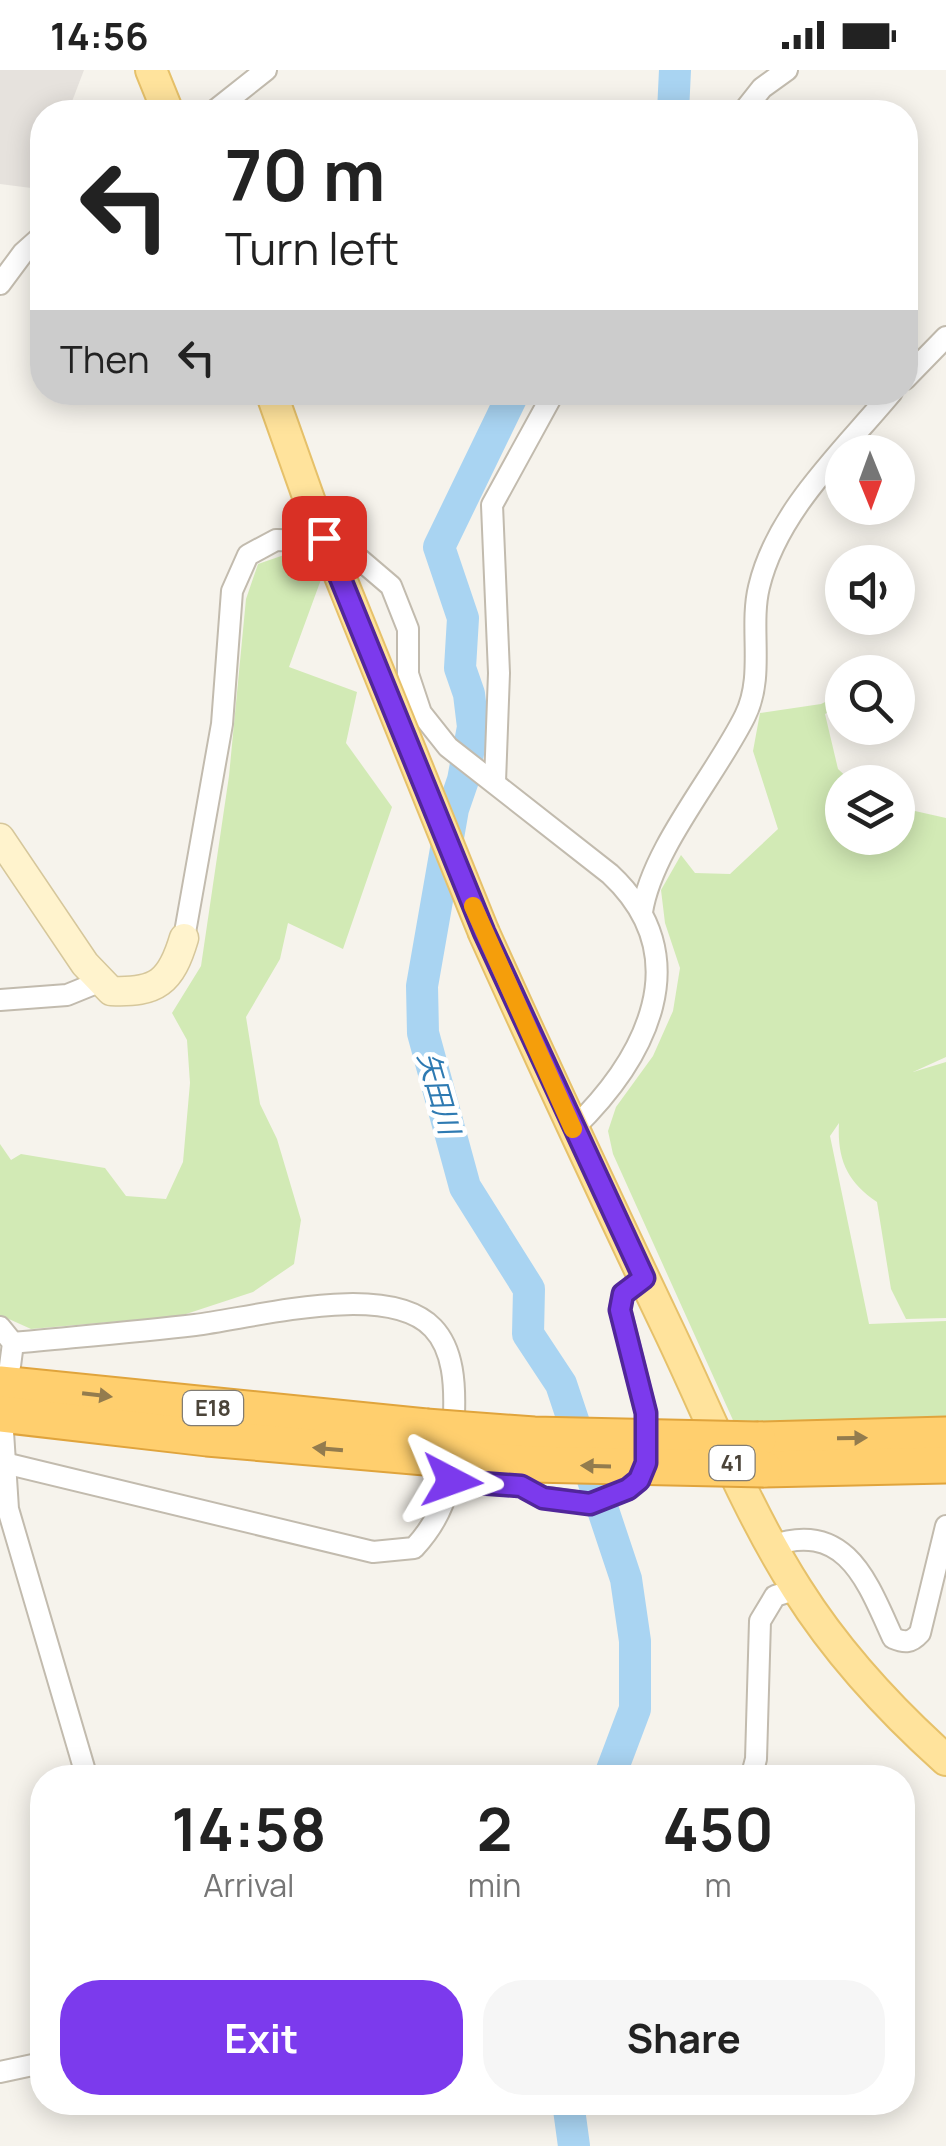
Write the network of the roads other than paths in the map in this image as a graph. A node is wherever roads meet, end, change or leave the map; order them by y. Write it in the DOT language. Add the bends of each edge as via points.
graph roads {
  1 [pos="151,70"];
  2 [pos="266,70"];
  3 [pos="788,70"];
  4 [pos="163,100"];
  5 [pos="228,100"];
  6 [pos="752,100"];
  7 [pos="30,247"];
  8 [pos="0,284"];
  9 [pos="946,337"];
  10 [pos="918,366"];
  11 [pos="275,405"];
  12 [pos="547,405"];
  13 [pos="881,405"];
  14 [pos="487,777"];
  15 [pos="0,838"];
  16 [pos="642,912"];
  17 [pos="184,938"];
  18 [pos="100,982"];
  19 [pos="0,1000"];
  20 [pos="573,1129"];
  21 [pos="644,1278"];
  22 [pos="6,1335"];
  23 [pos="5,1375"];
  24 [pos="1,1423"];
  25 [pos="946,1435"];
  26 [pos="426,1442"];
  27 [pos="761,1454"];
  28 [pos="1,1462"];
  29 [pos="946,1465"];
  30 [pos="452,1481"];
  31 [pos="946,1526"];
  32 [pos="772,1546"];
  33 [pos="797,1589"];
  34 [pos="946,1760"];
  35 [pos="82,1765"];
  36 [pos="754,1765"];
  37 [pos="30,2066"];
  38 [pos="0,2072"];
  1 -- 4 [label="main road"];
  2 -- 5 [label="street"];
  3 -- 6 [label="street"];
  7 -- 8 [label="street"];
  9 -- 10 [label="street"];
  11 -- 20 [label="main road, 41, bridge" via="484,932"];
  12 -- 14 [label="street" via="492,504 499,673"];
  13 -- 16 [label="street" via="781,528 768,555 758,592 747,712 650,878"];
  14 -- 16 [label="street" via="610,874"];
  14 -- 17 [label="street" via="448,747 421,713 408,674 408,630 391,586 357,557 320,541 276,540 248,555 232,591 222,724"];
  15 -- 18 [label="street"];
  16 -- 20 [label="street" via="656,950 650,1016 608,1094"];
  17 -- 18 [label="street" via="162,981 140,992 111,991"];
  18 -- 19 [label="street" via="67,995"];
  20 -- 21 [label="main road, 41"];
  21 -- 30 [label="street" via="623,1294 620,1310 646,1413 646,1463 639,1480 590,1504 543,1498 521,1486"];
  21 -- 32 [label="main road, 41"];
  22 -- 23 [label="street"];
  22 -- 30 [label="street" via="197,1324 306,1306 404,1312 432,1327 449,1356 455,1388"];
  23 -- 26 [label="highway, E18, one-way"];
  26 -- 24 [label="highway, E18, one-way" via="206,1438"];
  24 -- 28 [label="street"];
  27 -- 25 [label="highway, E18, one-way"];
  26 -- 27 [label="highway, E18, bridge" via="591,1466"];
  27 -- 29 [label="highway, E18"];
  28 -- 30 [label="street" via="372,1552 414,1548 432,1529"];
  28 -- 35 [label="street" via="8,1509"];
  31 -- 32 [label="street" via="914,1641 893,1638 872,1589 834,1547 810,1540"];
  32 -- 33 [label="main road, 41"];
  33 -- 34 [label="main road, 41" via="895,1714"];
  33 -- 36 [label="street" via="775,1596 760,1621"];
  37 -- 38 [label="street"];
}
